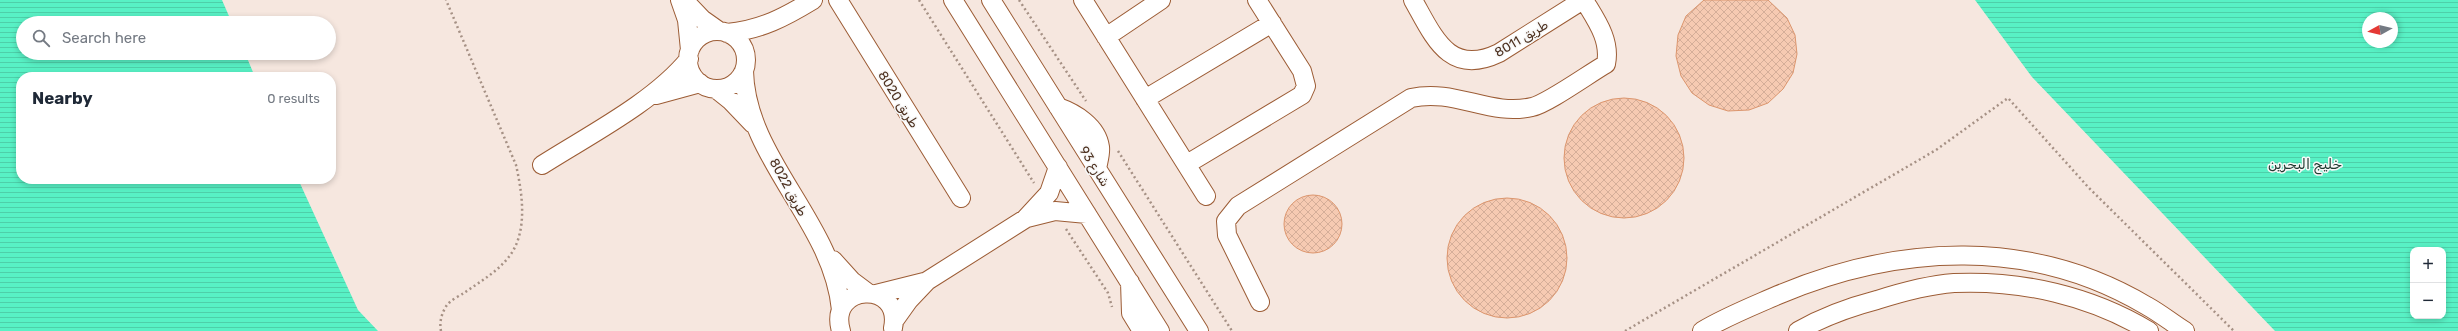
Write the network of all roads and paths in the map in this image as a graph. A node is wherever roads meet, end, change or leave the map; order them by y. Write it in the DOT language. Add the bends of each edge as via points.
graph roads {
  1 [pos="446,0"];
  2 [pos="680,0"];
  3 [pos="684,0"];
  4 [pos="813,0"];
  5 [pos="838,0"];
  6 [pos="919,0"];
  7 [pos="953,0"];
  8 [pos="991,0"];
  9 [pos="1019,0"];
  10 [pos="1083,0"];
  11 [pos="1161,0"];
  12 [pos="1258,0"];
  13 [pos="1413,0"];
  14 [pos="1584,0"];
  15 [pos="778,21"];
  16 [pos="1272,23"];
  17 [pos="723,32"];
  18 [pos="1106,37"];
  19 [pos="689,55"];
  20 [pos="745,64"];
  21 [pos="708,86"];
  22 [pos="646,98"];
  23 [pos="1146,99"];
  24 [pos="1089,105"];
  25 [pos="756,128"];
  26 [pos="1114,145"];
  27 [pos="1187,164"];
  28 [pos="542,165"];
  29 [pos="1058,167"];
  30 [pos="1206,196"];
  31 [pos="961,198"];
  32 [pos="1050,206"];
  33 [pos="1086,214"];
  34 [pos="823,247"];
  35 [pos="927,281"];
  36 [pos="1130,282"];
  37 [pos="872,294"];
  38 [pos="1260,302"];
  39 [pos="1114,311"];
  40 [pos="838,323"];
  41 [pos="893,326"];
  42 [pos="441,331"];
  43 [pos="1142,331"];
  44 [pos="1160,331"];
  45 [pos="1199,331"];
  46 [pos="1232,331"];
  47 [pos="1626,331"];
  48 [pos="1702,331"];
  49 [pos="1798,331"];
  50 [pos="2149,331"];
  51 [pos="2184,331"];
  52 [pos="2234,331"];
  1 -- 42 [label="path" via="516,165 522,211 520,233 512,253 497,270 448,304 442,315"];
  2 -- 19 [label="street" via="687,20"];
  3 -- 17 [label="street" via="702,19"];
  4 -- 15 [label="street"];
  5 -- 31 [label="street, طريق 8020"];
  6 -- 32 [label="path"];
  7 -- 29 [label="street"];
  8 -- 45 [label="street, شارع 93"];
  9 -- 24 [label="path"];
  10 -- 18 [label="street"];
  11 -- 18 [label="street"];
  12 -- 16 [label="street"];
  13 -- 14 [label="street, طريق 8011" via="1438,43 1448,53 1460,59 1473,61 1487,59 1499,53"];
  14 -- 38 [label="street" via="1602,31 1608,52 1606,64 1534,107 1505,110 1438,95 1412,98 1238,206 1226,221 1227,235"];
  15 -- 17 [label="street" via="747,31"];
  15 -- 20 [label="street"];
  16 -- 23 [label="street"];
  16 -- 27 [label="street" via="1302,71 1306,86 1302,95"];
  17 -- 19 [label="street" via="701,36"];
  17 -- 20 [label="street" via="740,43"];
  18 -- 23 [label="street"];
  19 -- 21 [label="street" via="690,68"];
  19 -- 22 [label="street" via="674,76"];
  20 -- 21 [label="street" via="733,84"];
  20 -- 25 [label="street, طريق 8022" via="747,98"];
  21 -- 22 [label="street"];
  21 -- 25 [label="street, طريق 8022" via="731,100"];
  22 -- 28 [label="street"];
  23 -- 27 [label="street"];
  25 -- 34 [label="street, طريق 8022"];
  26 -- 46 [label="path"];
  27 -- 30 [label="street"];
  29 -- 32 [label="street"];
  29 -- 33 [label="street"];
  32 -- 33 [label="street"];
  32 -- 35 [label="street"];
  32 -- 39 [label="path" via="1108,293"];
  33 -- 36 [label="street"];
  34 -- 37 [label="street, طريق 8022" via="844,274"];
  34 -- 40 [label="street, طريق 8022" via="836,280"];
  35 -- 37 [label="street"];
  35 -- 41 [label="street" via="909,300"];
  36 -- 43 [label="street" via="1131,313"];
  36 -- 44 [label="street"];
  37 -- 40 [label="street" via="852,297"];
  37 -- 41 [label="street, طريق 8022" via="889,305"];
  47 -- 52 [label="path" via="1936,150 2008,98 2089,188"];
  48 -- 51 [label="street" via="1812,281 1857,268 1912,257 1958,255 2009,258 2068,271 2146,305"];
  49 -- 50 [label="street" via="1815,321 1862,304 1912,290 1953,283 2026,287 2067,296 2100,307"];
}
